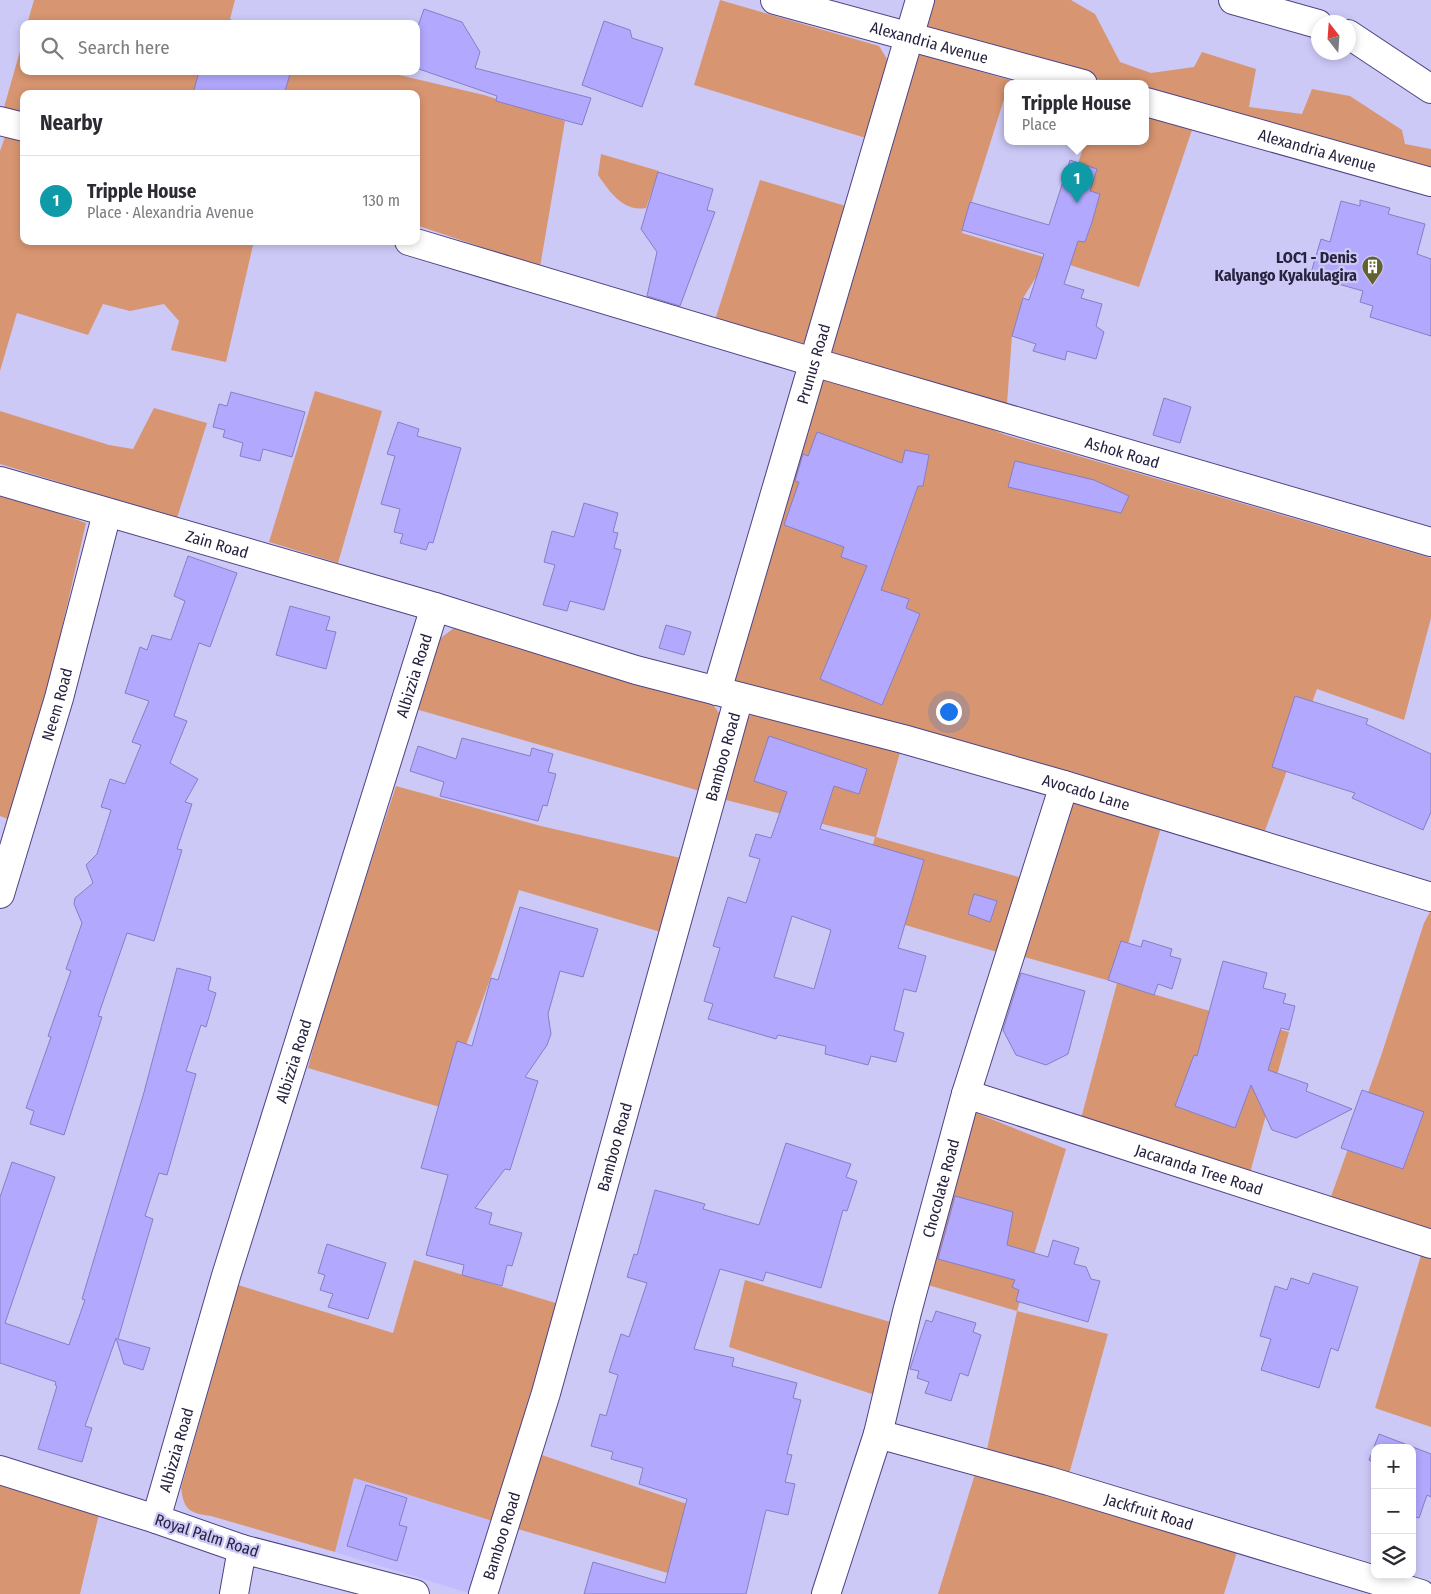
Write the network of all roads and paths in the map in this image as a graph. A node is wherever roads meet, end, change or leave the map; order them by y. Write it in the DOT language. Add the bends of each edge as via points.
graph roads {
  1 [pos="775,0"];
  2 [pos="920,0"];
  3 [pos="1233,0"];
  4 [pos="1311,22"];
  5 [pos="909,35"];
  6 [pos="1356,39"];
  7 [pos="1069,80"];
  8 [pos="1431,89"];
  9 [pos="1149,103"];
  10 [pos="0,121"];
  11 [pos="20,126"];
  12 [pos="1431,182"];
  13 [pos="420,245"];
  14 [pos="813,362"];
  15 [pos="0,481"];
  16 [pos="107,513"];
  17 [pos="1431,542"];
  18 [pos="435,607"];
  19 [pos="728,694"];
  20 [pos="1064,785"];
  21 [pos="0,894"];
  22 [pos="1431,897"];
  23 [pos="966,1094"];
  24 [pos="1431,1244"];
  25 [pos="878,1434"];
  26 [pos="0,1470"];
  27 [pos="156,1519"];
  28 [pos="242,1549"];
  29 [pos="234,1594"];
  30 [pos="415,1594"];
  31 [pos="483,1594"];
  32 [pos="826,1594"];
  33 [pos="1421,1594"];
  1 -- 5 [label="street, Alexandria Avenue"];
  2 -- 5 [label="street, Prunus Road"];
  3 -- 4 [label="street"];
  5 -- 7 [label="street, Alexandria Avenue"];
  5 -- 14 [label="street, Prunus Road"];
  6 -- 8 [label="street"];
  9 -- 12 [label="street, Alexandria Avenue"];
  10 -- 11 [label="street"];
  13 -- 14 [label="street, Ashok Road"];
  14 -- 17 [label="street, Ashok Road"];
  14 -- 19 [label="street, Prunus Road"];
  15 -- 16 [label="street, Zain Road"];
  16 -- 18 [label="street, Zain Road"];
  16 -- 21 [label="street, Neem Road" via="59,698"];
  18 -- 19 [label="street, Zain Road" via="627,668"];
  18 -- 27 [label="street, Albizzia Road" via="232,1257"];
  19 -- 20 [label="street, Avocado Lane"];
  19 -- 31 [label="street, Bamboo Road" via="546,1393"];
  20 -- 22 [label="street, Avocado Lane"];
  20 -- 23 [label="street, Chocolate Road"];
  23 -- 24 [label="street, Jacaranda Tree Road"];
  23 -- 25 [label="street, Chocolate Road"];
  25 -- 32 [label="street, Chocolate Road"];
  25 -- 33 [label="street, Jackfruit Road" via="1058,1484"];
  26 -- 27 [label="street, Royal Palm Road"];
  27 -- 28 [label="street, Royal Palm Road"];
  28 -- 29 [label="street"];
  28 -- 30 [label="street, Royal Palm Road"];
}
